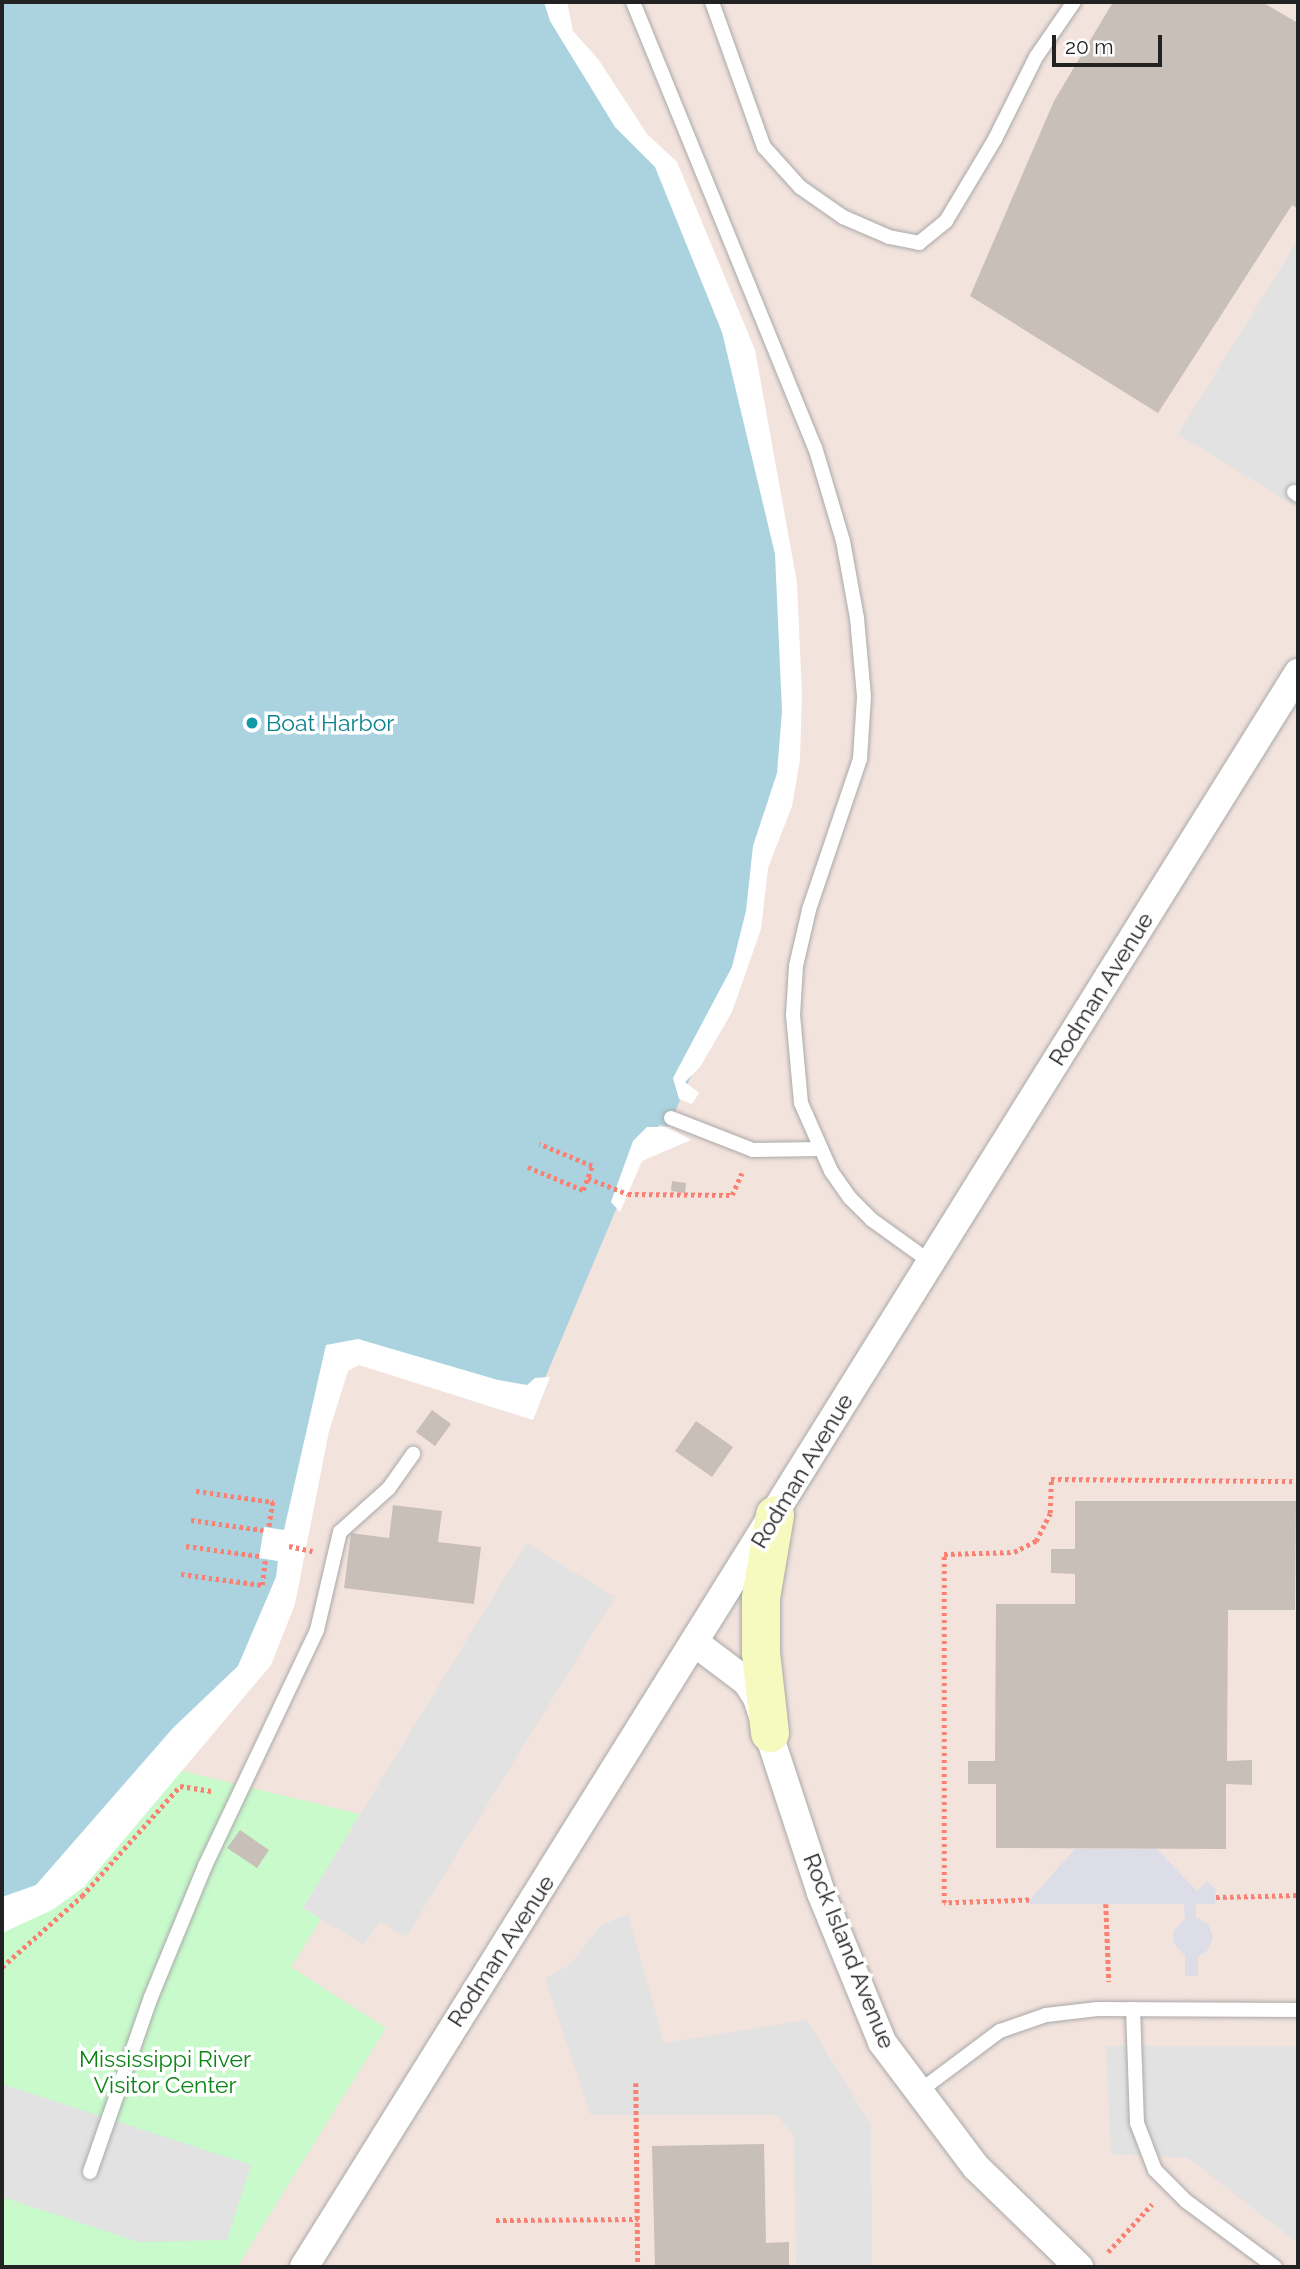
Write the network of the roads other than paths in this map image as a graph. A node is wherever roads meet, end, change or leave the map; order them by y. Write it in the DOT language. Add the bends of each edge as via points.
graph roads {
  1 [pos="633,2"];
  2 [pos="712,2"];
  3 [pos="1074,2"];
  4 [pos="1298,673"];
  5 [pos="671,1118"];
  6 [pos="821,1149"];
  7 [pos="929,1261"];
  8 [pos="413,1454"];
  9 [pos="775,1515"];
  10 [pos="694,1642"];
  11 [pos="770,1733"];
  12 [pos="1133,2009"];
  13 [pos="1298,2010"];
  14 [pos="917,2093"];
  15 [pos="90,2172"];
  16 [pos="304,2267"];
  17 [pos="1079,2267"];
  18 [pos="1275,2267"];
  1 -- 6 [label="lane" via="815,447 842,541 856,618 864,697 860,759 809,910 796,966 793,1015 801,1102"];
  2 -- 3 [label="lane" via="764,147 800,187 843,217 889,237 919,243 946,222 1036,57"];
  4 -- 7 [label="street, Rodman Avenue"];
  5 -- 6 [label="lane" via="753,1150"];
  6 -- 7 [label="lane" via="850,1198"];
  7 -- 9 [label="street, Rodman Avenue"];
  8 -- 15 [label="lane" via="389,1489 340,1532 317,1630 205,1866 151,1997"];
  9 -- 10 [label="street, Rodman Avenue"];
  9 -- 11 [label="street" via="761,1598 761,1653"];
  10 -- 11 [label="street, Rock Island Avenue" via="747,1682"];
  10 -- 16 [label="street, Rodman Avenue"];
  11 -- 14 [label="street, Rock Island Avenue" via="821,1893 882,2042"];
  12 -- 13 [label="lane"];
  12 -- 14 [label="lane" via="1046,2015 1000,2031"];
  12 -- 18 [label="lane" via="1137,2123 1155,2170"];
  14 -- 17 [label="street, Rock Island Avenue" via="976,2167"];
}
